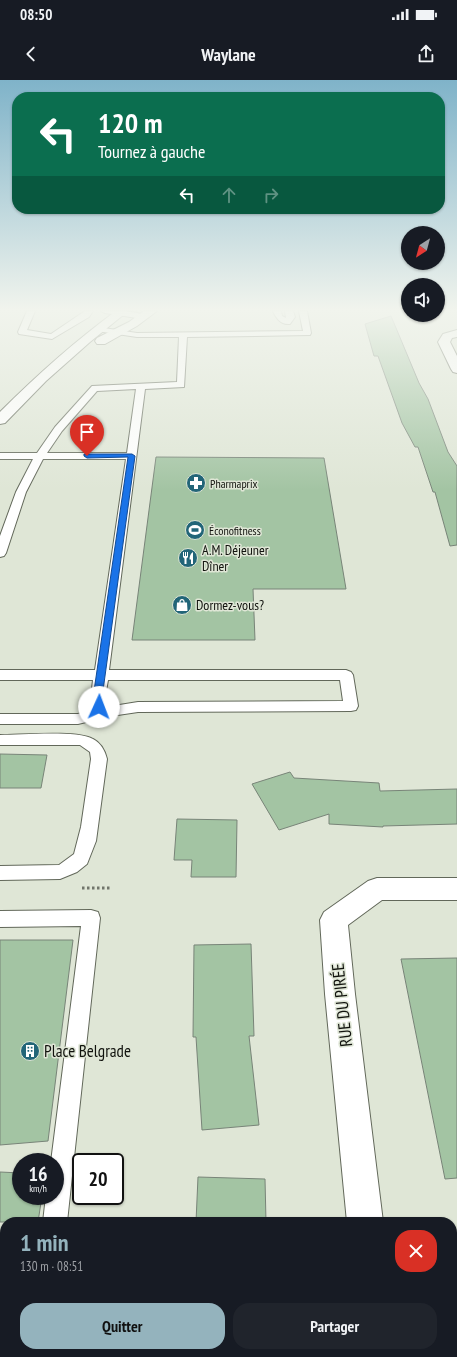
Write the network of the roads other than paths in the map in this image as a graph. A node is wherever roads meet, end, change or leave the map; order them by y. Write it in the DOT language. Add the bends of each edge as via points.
graph roads {
  1 [pos="51,371"];
  2 [pos="182,371"];
  3 [pos="141,387"];
  4 [pos="0,420"];
  5 [pos="0,456"];
  6 [pos="40,456"];
  7 [pos="132,456"];
  8 [pos="0,552"];
  9 [pos="102,674"];
  10 [pos="0,675"];
  11 [pos="101,713"];
  12 [pos="0,719"];
  13 [pos="0,740"];
  14 [pos="0,873"];
  15 [pos="457,888"];
  16 [pos="0,919"];
  17 [pos="56,1217"];
  18 [pos="364,1217"];
  1 -- 4 [label="main road"];
  2 -- 3 [label="lane" via="181,385"];
  3 -- 6 [label="lane" via="103,387 92,390 58,429"];
  3 -- 7 [label="lane"];
  5 -- 6 [label="lane"];
  6 -- 7 [label="lane"];
  6 -- 8 [label="lane" via="21,492"];
  7 -- 9 [label="lane"];
  9 -- 10 [label="lane"];
  9 -- 11 [label="lane" via="98,698"];
  9 -- 11 [label="lane" via="346,675 351,706 138,707"];
  11 -- 12 [label="lane" via="78,719"];
  13 -- 14 [label="lane" via="81,740 96,749 98,759 87,840 80,860 60,872"];
  15 -- 18 [label="main road, RUE DU PIRÉE" via="377,889 334,920"];
  16 -- 17 [label="lane" via="91,918"];
}
